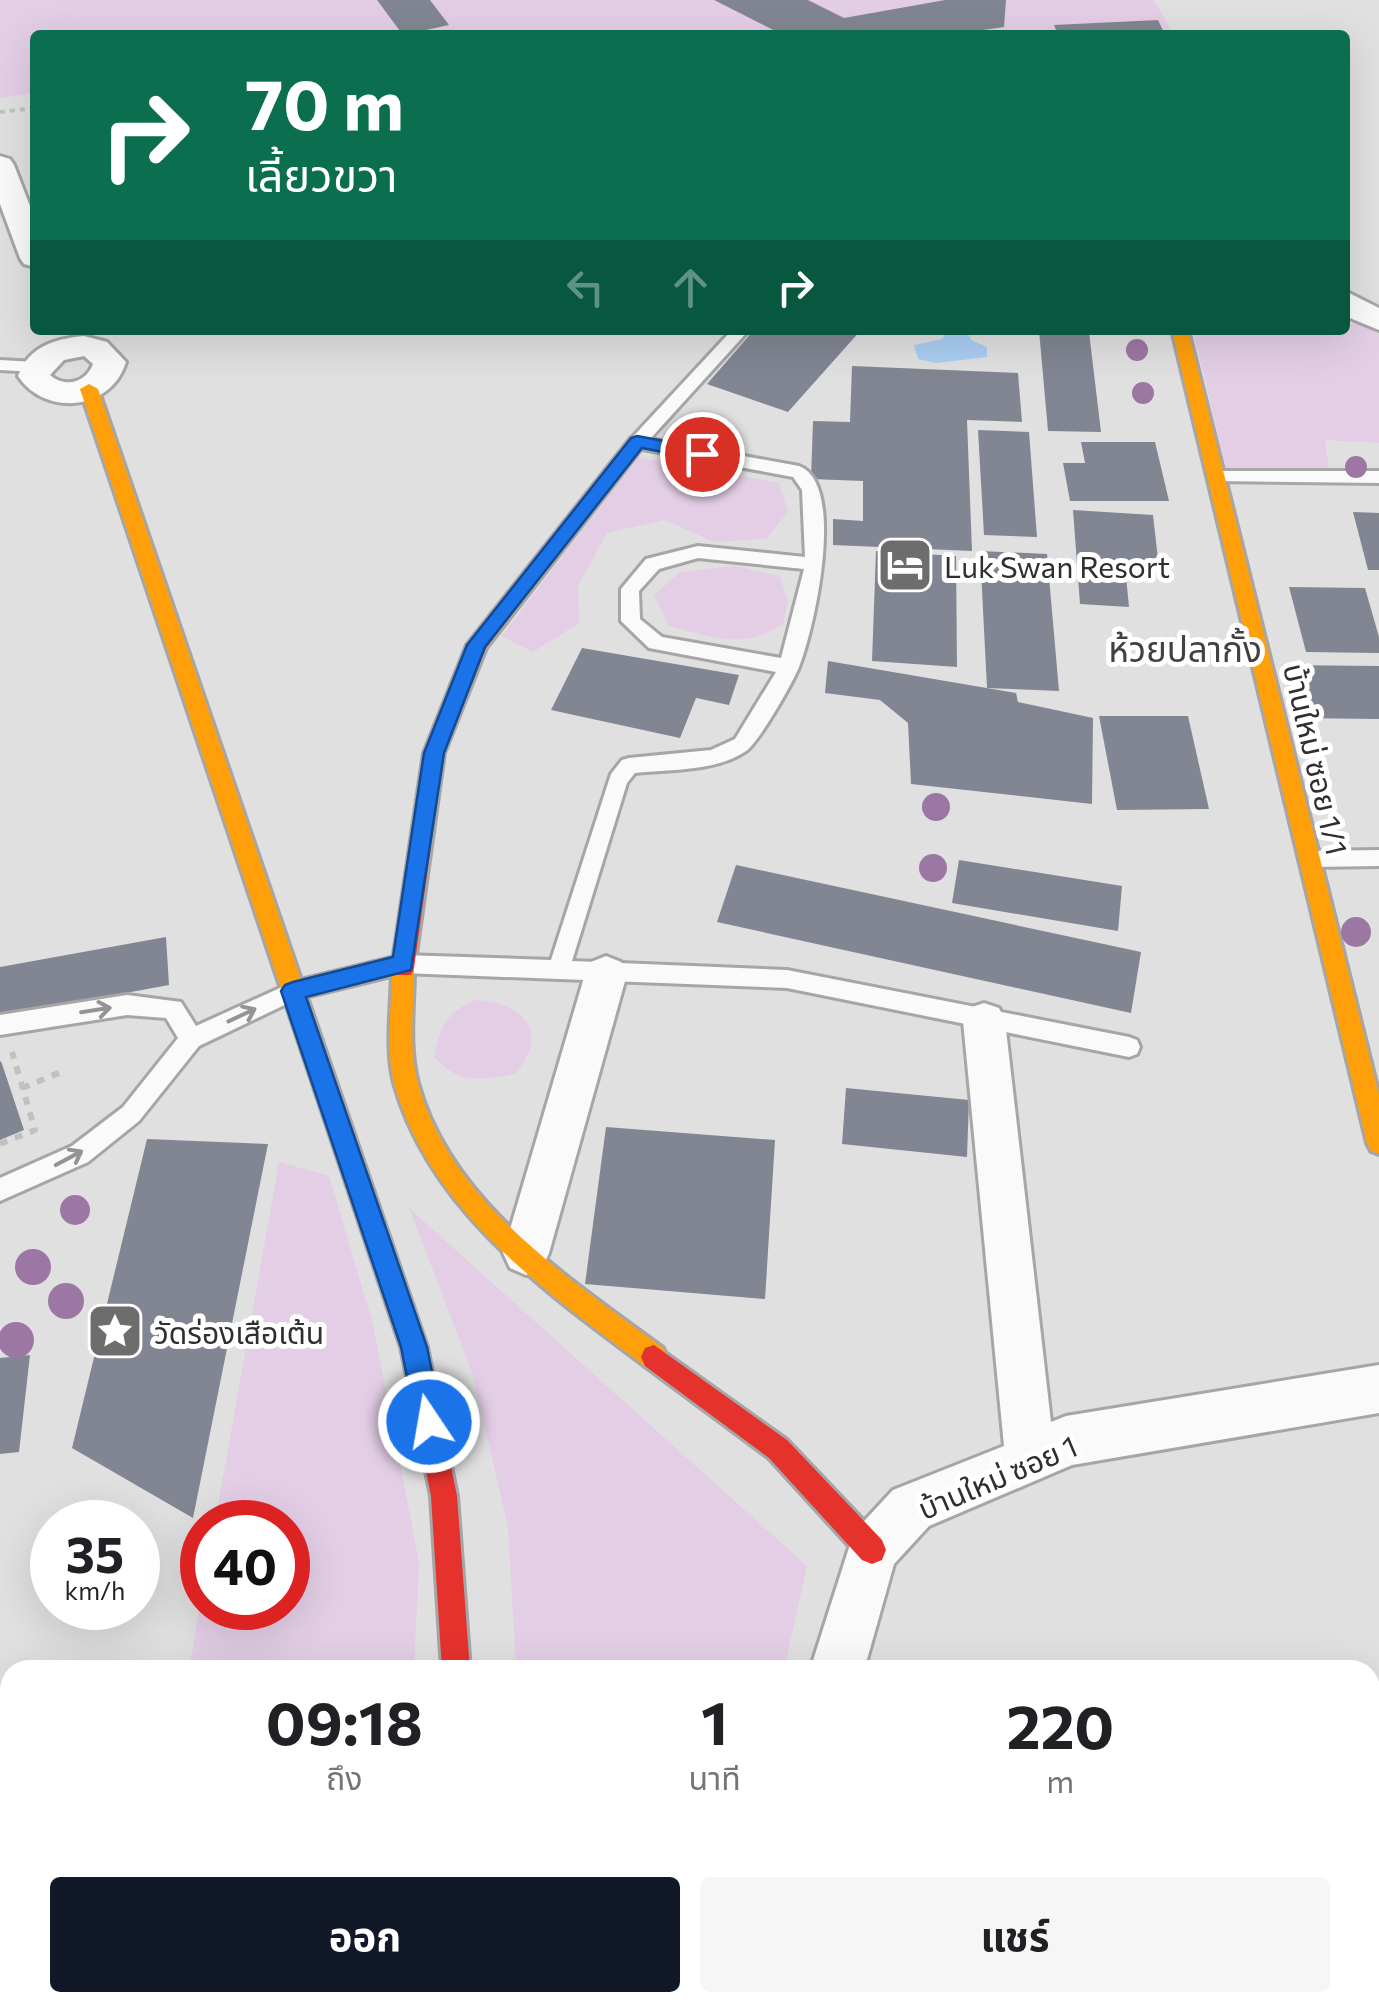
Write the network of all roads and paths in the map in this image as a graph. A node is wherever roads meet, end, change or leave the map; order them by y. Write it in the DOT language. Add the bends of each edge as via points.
graph roads {
  1 [pos="30,109"];
  2 [pos="0,112"];
  3 [pos="0,165"];
  4 [pos="30,245"];
  5 [pos="1350,306"];
  6 [pos="1379,320"];
  7 [pos="736,335"];
  8 [pos="1181,335"];
  9 [pos="66,339"];
  10 [pos="0,365"];
  11 [pos="36,367"];
  12 [pos="89,389"];
  13 [pos="637,442"];
  14 [pos="1219,477"];
  15 [pos="1379,477"];
  16 [pos="815,564"];
  17 [pos="789,668"];
  18 [pos="1379,858"];
  19 [pos="1310,859"];
  20 [pos="403,964"];
  21 [pos="558,972"];
  22 [pos="606,974"];
  23 [pos="293,991"];
  24 [pos="984,1020"];
  25 [pos="0,1025"];
  26 [pos="191,1039"];
  27 [pos="1129,1047"];
  28 [pos="0,1052"];
  29 [pos="66,1070"];
  30 [pos="22,1088"];
  31 [pos="1379,1143"];
  32 [pos="0,1144"];
  33 [pos="0,1190"];
  34 [pos="526,1254"];
  35 [pos="1379,1389"];
  36 [pos="1030,1460"];
  37 [pos="872,1550"];
  38 [pos="455,1660"];
  39 [pos="840,1660"];
  1 -- 2 [label="path"];
  3 -- 4 [label="street"];
  5 -- 6 [label="street"];
  7 -- 13 [label="lane"];
  8 -- 14 [label="street, บ้านใหม่ ซอย 1/1"];
  9 -- 11 [label="street"];
  9 -- 12 [label="street" via="96,349 110,362 106,378"];
  10 -- 11 [label="lane"];
  11 -- 12 [label="street" via="34,376 47,391"];
  12 -- 23 [label="street"];
  13 -- 16 [label="lane" via="799,472 811,489"];
  13 -- 20 [label="street" via="476,645 434,753"];
  14 -- 15 [label="lane"];
  14 -- 19 [label="street, บ้านใหม่ ซอย 1/1"];
  16 -- 17 [label="lane"];
  16 -- 17 [label="lane" via="698,552 653,564 630,589 632,621 656,642"];
  17 -- 21 [label="lane" via="742,744 714,758 629,766 618,780"];
  18 -- 19 [label="lane"];
  19 -- 31 [label="street, บ้านใหม่ ซอย 1/1"];
  20 -- 21 [label="lane"];
  20 -- 23 [label="lane"];
  20 -- 34 [label="street" via="405,1081 430,1149 474,1205"];
  21 -- 22 [label="lane"];
  22 -- 24 [label="lane" via="787,980"];
  22 -- 34 [label="street"];
  26 -- 23 [label="lane, one-way"];
  23 -- 38 [label="street" via="414,1347 444,1496"];
  24 -- 27 [label="lane"];
  24 -- 36 [label="street"];
  25 -- 26 [label="lane, one-way" via="127,1005 173,1009"];
  33 -- 26 [label="lane, one-way" via="80,1154 131,1114"];
  28 -- 30 [label="path" via="11,1048"];
  29 -- 30 [label="path"];
  30 -- 32 [label="path" via="34,1130"];
  34 -- 37 [label="street" via="778,1449"];
  35 -- 36 [label="street, บ้านใหม่ ซอย 1" via="1066,1441"];
  36 -- 37 [label="street, บ้านใหม่ ซอย 1" via="911,1508"];
  37 -- 39 [label="street, บ้านใหม่ ซอย 1"];
}
